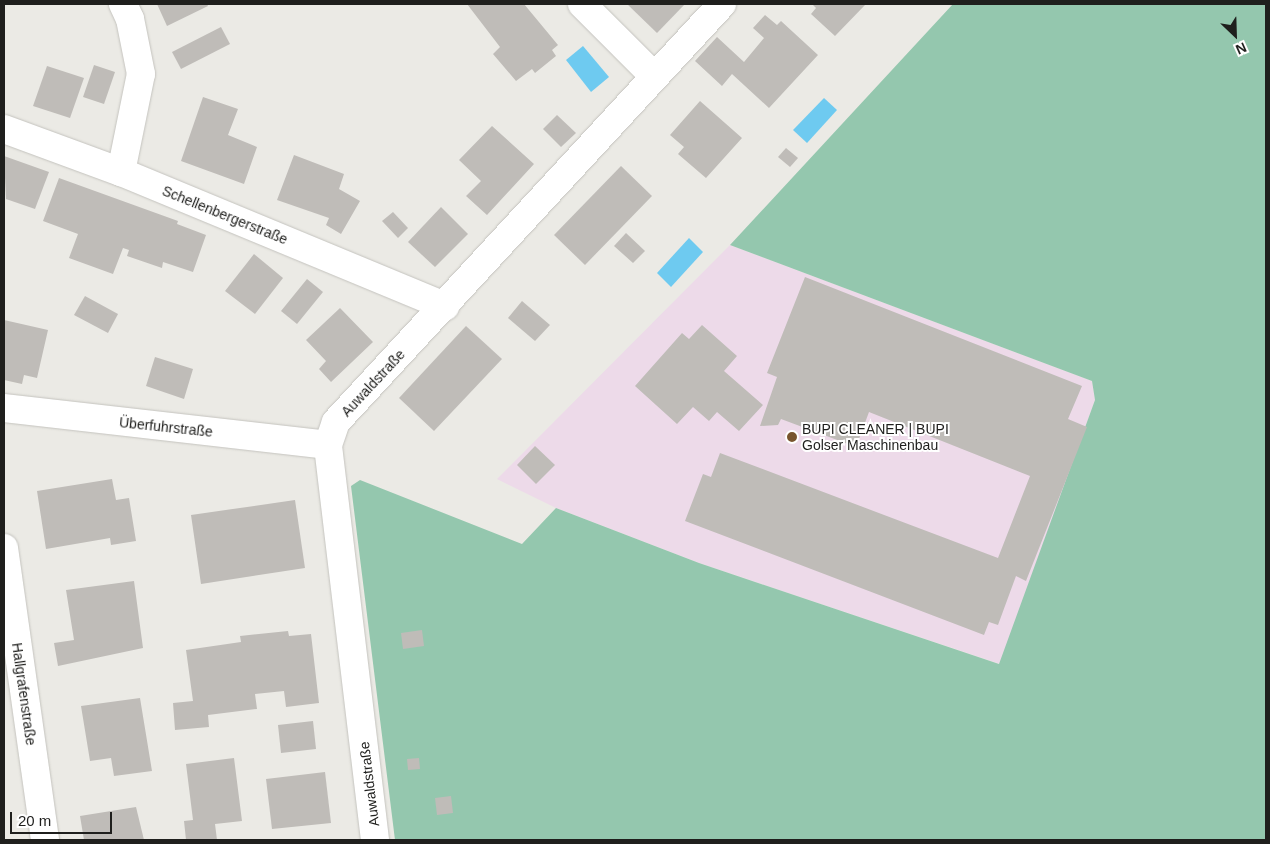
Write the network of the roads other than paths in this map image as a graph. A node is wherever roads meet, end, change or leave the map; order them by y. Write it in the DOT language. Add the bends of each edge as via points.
graph roads {
  1 [pos="122,4"];
  2 [pos="582,4"];
  3 [pos="722,4"];
  4 [pos="654,76"];
  5 [pos="4,129"];
  6 [pos="121,172"];
  7 [pos="444,306"];
  8 [pos="4,408"];
  9 [pos="328,445"];
  10 [pos="4,548"];
  11 [pos="45,840"];
  12 [pos="375,840"];
  1 -- 6 [label="street" via="130,19 141,74"];
  2 -- 4 [label="street"];
  3 -- 4 [label="street, Auwaldstraße"];
  4 -- 7 [label="street, Auwaldstraße"];
  5 -- 6 [label="street, Schellenbergerstraße"];
  6 -- 7 [label="street, Schellenbergerstraße"];
  7 -- 9 [label="street, Auwaldstraße" via="336,422"];
  8 -- 9 [label="street, Überfuhrstraße"];
  9 -- 12 [label="street, Auwaldstraße"];
  10 -- 11 [label="street, Hallgrafenstraße"];
}
